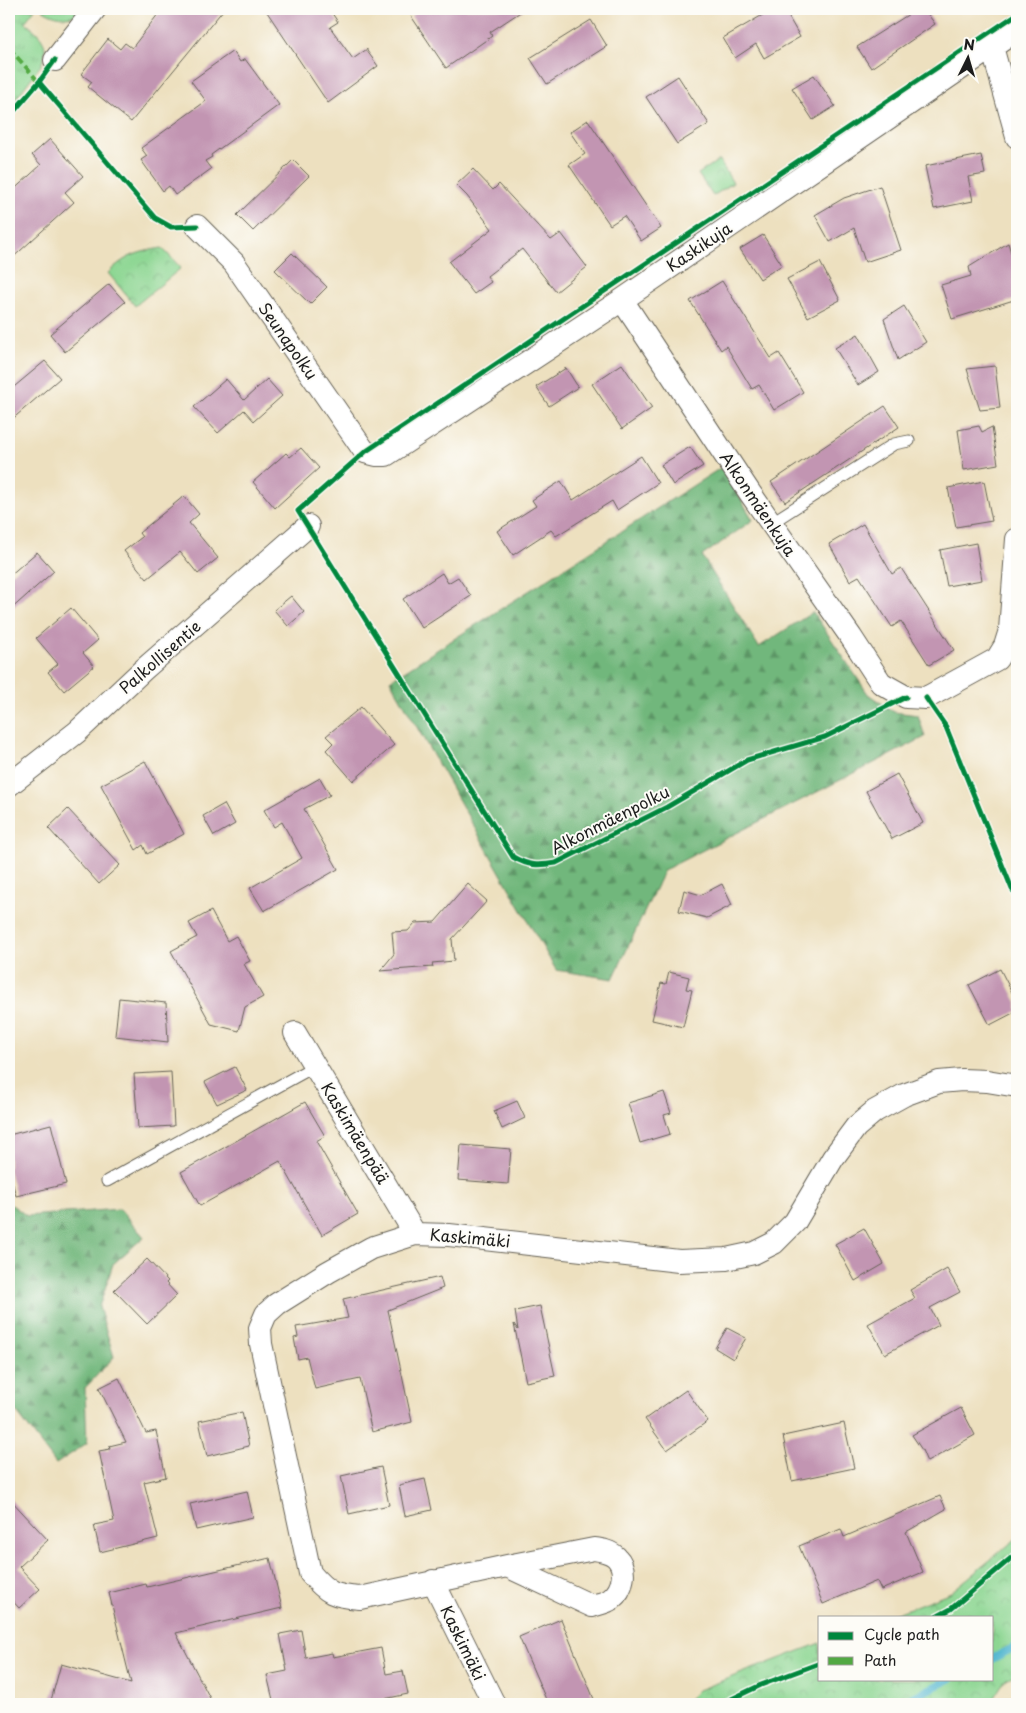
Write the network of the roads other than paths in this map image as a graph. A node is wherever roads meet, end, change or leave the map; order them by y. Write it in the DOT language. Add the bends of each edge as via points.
graph roads {
  1 [pos="95,9"];
  2 [pos="1017,30"];
  3 [pos="992,47"];
  4 [pos="55,60"];
  5 [pos="1017,137"];
  6 [pos="196,226"];
  7 [pos="622,300"];
  8 [pos="909,441"];
  9 [pos="377,456"];
  10 [pos="771,523"];
  11 [pos="308,526"];
  12 [pos="1017,540"];
  13 [pos="9,785"];
  14 [pos="295,1033"];
  15 [pos="315,1066"];
  16 [pos="1017,1086"];
  17 [pos="107,1181"];
  18 [pos="415,1234"];
  19 [pos="507,1566"];
  20 [pos="433,1581"];
  21 [pos="494,1704"];
  1 -- 4 [label="street"];
  2 -- 3 [label="street, Kaskikuja"];
  3 -- 5 [label="street"];
  3 -- 7 [label="street, Kaskikuja"];
  6 -- 9 [label="street, Seunapolku" via="234,263 365,452"];
  7 -- 9 [label="street, Kaskikuja" via="386,455"];
  7 -- 10 [label="street, Alkonmäenkuja"];
  8 -- 10 [label="lane" via="894,444"];
  10 -- 12 [label="street, Alkonmäenkuja" via="881,683 906,696 926,698 997,659 1005,646 1010,630"];
  11 -- 13 [label="street, Palkollisentie" via="76,732"];
  14 -- 15 [label="street, Kaskimäenpää"];
  15 -- 17 [label="lane"];
  15 -- 18 [label="street, Kaskimäenpää"];
  16 -- 18 [label="street, Kaskimäki" via="970,1080 939,1082 904,1094 875,1111 856,1127 795,1222 774,1243 726,1259 679,1261"];
  18 -- 20 [label="street, Kaskimäki" via="371,1248 323,1275 276,1304 266,1314 260,1328 310,1573 322,1587 338,1596 360,1598"];
  19 -- 20 [label="street, Kaskimäki"];
  20 -- 21 [label="street, Kaskimäki"];
}
